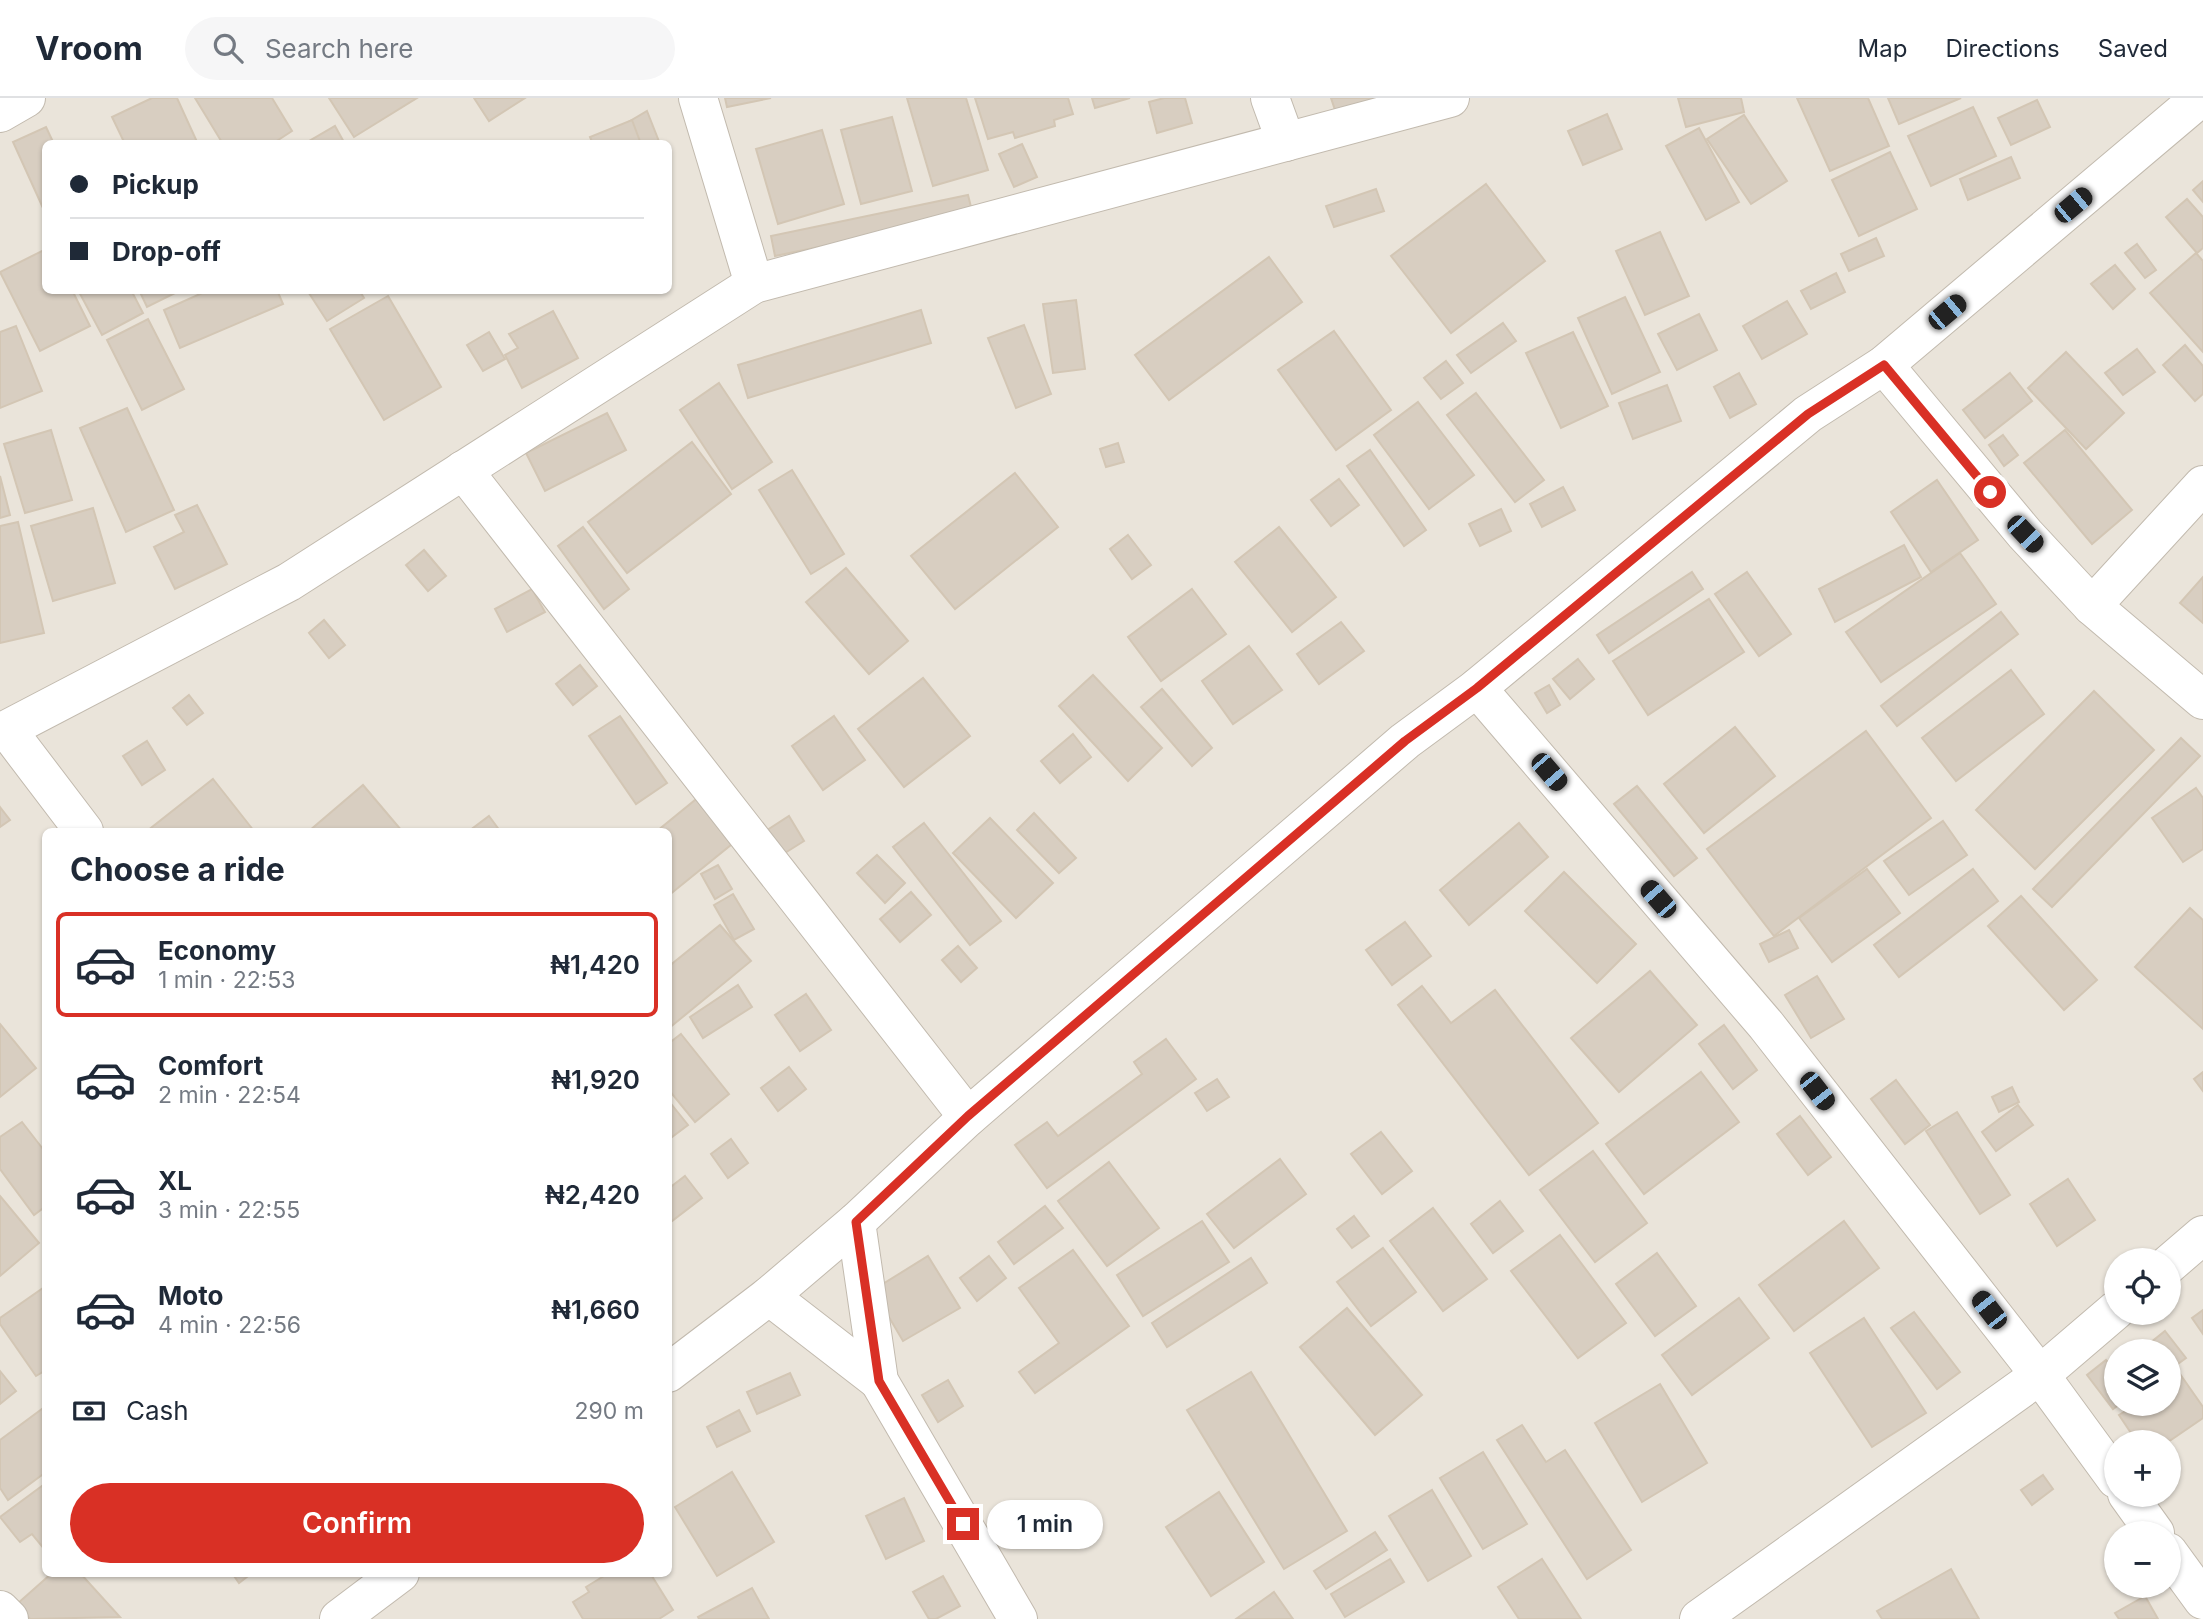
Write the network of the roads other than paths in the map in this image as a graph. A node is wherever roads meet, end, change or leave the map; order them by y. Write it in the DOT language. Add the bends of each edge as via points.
graph roads {
  1 [pos="26,98"];
  2 [pos="698,98"];
  3 [pos="1270,98"];
  4 [pos="1450,98"];
  5 [pos="2200,98"];
  6 [pos="0,113"];
  7 [pos="1286,142"];
  8 [pos="754,284"];
  9 [pos="1884,365"];
  10 [pos="463,470"];
  11 [pos="2203,485"];
  12 [pos="2092,606"];
  13 [pos="1477,688"];
  14 [pos="2203,700"];
  15 [pos="4,732"];
  16 [pos="82,828"];
  17 [pos="968,1116"];
  18 [pos="856,1222"];
  19 [pos="2203,1235"];
  20 [pos="2181,1254"];
  21 [pos="769,1296"];
  22 [pos="2104,1320"];
  23 [pos="672,1370"];
  24 [pos="2040,1376"];
  25 [pos="879,1381"];
  26 [pos="2104,1463"];
  27 [pos="2181,1570"];
  28 [pos="395,1577"];
  29 [pos="2203,1600"];
  30 [pos="0,1610"];
  31 [pos="349,1616"];
  32 [pos="9,1619"];
  33 [pos="1018,1619"];
  34 [pos="1699,1619"];
  1 -- 6 [label="street"];
  2 -- 8 [label="street"];
  3 -- 7 [label="street"];
  4 -- 7 [label="street"];
  5 -- 9 [label="street"];
  7 -- 8 [label="street"];
  8 -- 10 [label="street"];
  9 -- 12 [label="street" via="2025,534"];
  9 -- 13 [label="street" via="1808,414"];
  10 -- 15 [label="street" via="289,582"];
  10 -- 17 [label="street"];
  11 -- 12 [label="street"];
  12 -- 14 [label="street"];
  13 -- 17 [label="street" via="1405,741"];
  13 -- 24 [label="street" via="1766,1025"];
  15 -- 16 [label="street"];
  17 -- 18 [label="street"];
  18 -- 21 [label="street"];
  18 -- 25 [label="street"];
  19 -- 20 [label="street"];
  21 -- 23 [label="street"];
  21 -- 25 [label="street"];
  22 -- 24 [label="street"];
  24 -- 26 [label="street"];
  24 -- 34 [label="street"];
  25 -- 33 [label="street"];
  27 -- 29 [label="street"];
  28 -- 31 [label="street"];
  30 -- 32 [label="street"];
}
